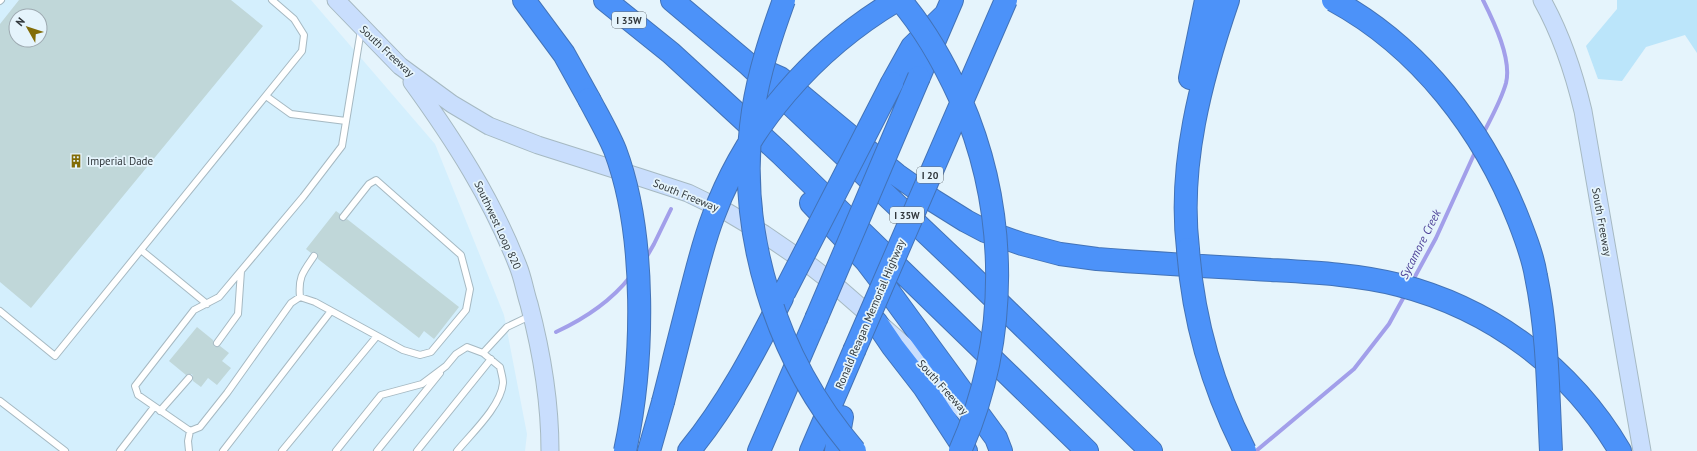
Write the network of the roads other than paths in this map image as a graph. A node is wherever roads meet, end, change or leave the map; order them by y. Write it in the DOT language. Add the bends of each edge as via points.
graph roads {
  1 [pos="272,0"];
  2 [pos="336,0"];
  3 [pos="524,0"];
  4 [pos="605,0"];
  5 [pos="672,0"];
  6 [pos="784,0"];
  7 [pos="899,0"];
  8 [pos="1006,0"];
  9 [pos="1206,0"];
  10 [pos="1228,0"];
  11 [pos="1334,0"];
  12 [pos="1542,0"];
  13 [pos="949,7"];
  14 [pos="361,26"];
  15 [pos="748,64"];
  16 [pos="400,66"];
  17 [pos="266,96"];
  18 [pos="346,121"];
  19 [pos="781,154"];
  20 [pos="1186,183"];
  21 [pos="343,217"];
  22 [pos="141,250"];
  23 [pos="314,256"];
  24 [pos="241,271"];
  25 [pos="300,297"];
  26 [pos="207,304"];
  27 [pos="331,311"];
  28 [pos="0,312"];
  29 [pos="532,315"];
  30 [pos="876,322"];
  31 [pos="377,336"];
  32 [pos="217,343"];
  33 [pos="854,351"];
  34 [pos="483,353"];
  35 [pos="491,359"];
  36 [pos="446,366"];
  37 [pos="189,378"];
  38 [pos="0,401"];
  39 [pos="154,407"];
  40 [pos="160,411"];
  41 [pos="190,431"];
  42 [pos="65,451"];
  43 [pos="120,451"];
  44 [pos="189,451"];
  45 [pos="223,451"];
  46 [pos="282,451"];
  47 [pos="336,451"];
  48 [pos="377,451"];
  49 [pos="416,451"];
  50 [pos="458,451"];
  51 [pos="550,451"];
  52 [pos="625,451"];
  53 [pos="649,451"];
  54 [pos="689,451"];
  55 [pos="760,451"];
  56 [pos="811,451"];
  57 [pos="836,451"];
  58 [pos="855,451"];
  59 [pos="960,451"];
  60 [pos="966,451"];
  61 [pos="998,451"];
  62 [pos="1001,451"];
  63 [pos="1087,451"];
  64 [pos="1152,451"];
  65 [pos="1245,451"];
  66 [pos="1551,451"];
  67 [pos="1620,451"];
  68 [pos="1642,451"];
  1 -- 17 [label="lane" via="294,19 304,35 302,51"];
  2 -- 14 [label="main road, South Freeway"];
  3 -- 52 [label="highway, bridge" via="564,54 589,98 615,151 629,200 637,250 638,361"];
  4 -- 19 [label="highway, I 35W" via="671,53"];
  5 -- 15 [label="highway, I 35W"];
  6 -- 58 [label="highway, bridge" via="768,42 753,110 750,174 754,228 773,309 790,350 801,374 828,418"];
  7 -- 53 [label="highway, bridge" via="844,36 814,62 768,116 736,167 720,199 706,237"];
  7 -- 59 [label="highway, bridge" via="915,19 943,63 968,117 983,163 995,225 997,290 993,341 980,400"];
  8 -- 33 [label="highway, Ronald Reagan Memorial Highway / I 20, bridge"];
  9 -- 20 [label="highway" via="1193,59 1183,124"];
  10 -- 20 [label="highway" via="1202,83"];
  11 -- 66 [label="highway, bridge" via="1382,32 1436,84 1487,152 1507,193 1536,274 1543,317"];
  12 -- 68 [label="main road, South Freeway" via="1564,48 1583,111"];
  13 -- 54 [label="highway, bridge" via="912,47 748,365"];
  13 -- 55 [label="highway, bridge"];
  14 -- 16 [label="main road, South Freeway"];
  14 -- 18 [label="lane"];
  15 -- 64 [label="highway, I 35W"];
  15 -- 67 [label="highway" via="780,78 897,175 934,201 979,228 1006,239 1060,254 1097,259 1354,277 1398,285 1445,299 1517,338 1564,378 1599,418"];
  16 -- 29 [label="main road, Southwest Loop 820" via="471,168 498,219 519,268"];
  16 -- 30 [label="main road, South Freeway" via="452,104 489,126 538,145 688,194 739,219 812,267"];
  17 -- 18 [label="lane" via="291,114"];
  17 -- 22 [label="lane"];
  18 -- 24 [label="lane" via="342,146"];
  19 -- 62 [label="highway" via="790,181 866,261 996,438"];
  19 -- 63 [label="highway, I 35W"];
  20 -- 65 [label="highway, bridge" via="1186,233 1195,308 1218,389"];
  21 -- 31 [label="lane" via="369,184 376,180 461,255 468,278 470,289 466,310 431,352 414,355"];
  22 -- 26 [label="lane"];
  22 -- 28 [label="lane" via="55,356"];
  23 -- 25 [label="lane" via="300,275"];
  24 -- 26 [label="lane" via="219,297"];
  24 -- 32 [label="lane" via="238,314"];
  25 -- 27 [label="lane"];
  25 -- 41 [label="lane" via="291,303 200,426"];
  26 -- 39 [label="lane" via="194,310 135,386 138,395"];
  27 -- 31 [label="lane"];
  27 -- 45 [label="lane"];
  29 -- 34 [label="lane" via="507,327"];
  29 -- 51 [label="main road, Southwest Loop 820" via="540,346 550,421"];
  30 -- 60 [label="highway" via="924,387"];
  30 -- 61 [label="main road, South Freeway" via="905,346"];
  31 -- 46 [label="lane"];
  33 -- 56 [label="highway, Ronald Reagan Memorial Highway / I 20"];
  33 -- 57 [label="highway"];
  34 -- 35 [label="lane"];
  34 -- 36 [label="lane" via="467,347 456,354"];
  35 -- 49 [label="lane"];
  35 -- 50 [label="lane" via="501,371 503,383 499,397"];
  36 -- 47 [label="lane" via="422,384 381,395"];
  36 -- 48 [label="lane"];
  37 -- 40 [label="lane"];
  38 -- 42 [label="lane"];
  39 -- 40 [label="lane"];
  39 -- 43 [label="lane"];
  40 -- 41 [label="lane"];
  41 -- 44 [label="lane"];
}
